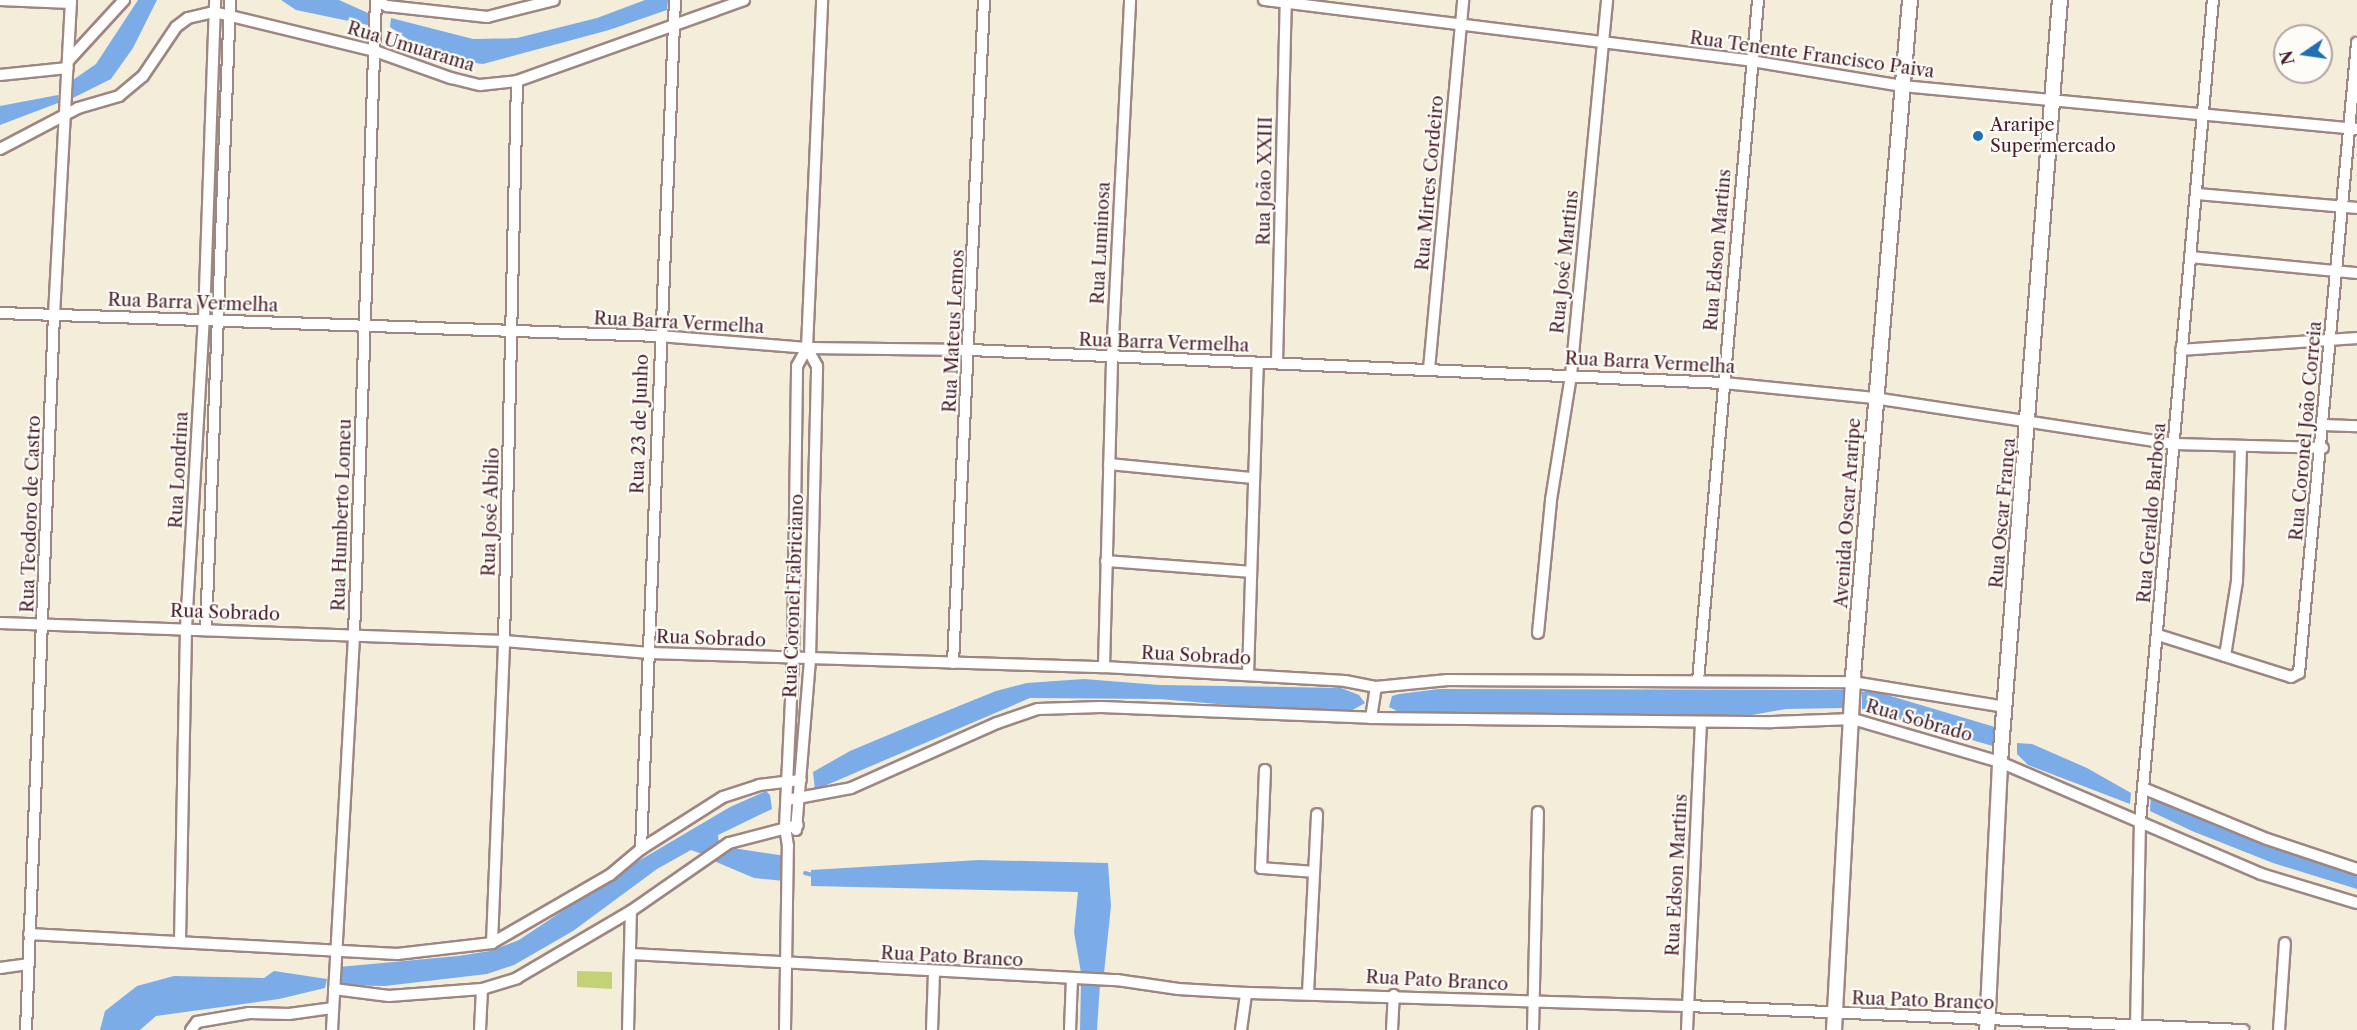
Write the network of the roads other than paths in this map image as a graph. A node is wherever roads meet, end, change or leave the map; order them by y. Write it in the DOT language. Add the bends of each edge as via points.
graph roads {
  1 [pos="0,0"];
  2 [pos="124,0"];
  3 [pos="215,0"];
  4 [pos="230,0"];
  5 [pos="376,0"];
  6 [pos="554,0"];
  7 [pos="675,0"];
  8 [pos="744,0"];
  9 [pos="822,0"];
  10 [pos="984,0"];
  11 [pos="1130,0"];
  12 [pos="1264,0"];
  13 [pos="1463,0"];
  14 [pos="1607,0"];
  15 [pos="1758,0"];
  16 [pos="1910,0"];
  17 [pos="2060,0"];
  18 [pos="2213,0"];
  19 [pos="1286,1"];
  20 [pos="71,2"];
  21 [pos="526,5"];
  22 [pos="214,12"];
  23 [pos="230,18"];
  24 [pos="1461,23"];
  25 [pos="674,25"];
  26 [pos="1603,42"];
  27 [pos="2357,43"];
  28 [pos="375,51"];
  29 [pos="1751,61"];
  30 [pos="68,64"];
  31 [pos="0,75"];
  32 [pos="517,81"];
  33 [pos="1902,86"];
  34 [pos="212,100"];
  35 [pos="227,101"];
  36 [pos="2051,101"];
  37 [pos="2203,116"];
  38 [pos="63,118"];
  39 [pos="2352,128"];
  40 [pos="0,149"];
  41 [pos="2196,194"];
  42 [pos="2340,207"];
  43 [pos="2357,208"];
  44 [pos="2190,257"];
  45 [pos="2335,271"];
  46 [pos="2357,273"];
  47 [pos="0,313"];
  48 [pos="54,315"];
  49 [pos="204,319"];
  50 [pos="219,320"];
  51 [pos="365,325"];
  52 [pos="513,332"];
  53 [pos="659,336"];
  54 [pos="2357,338"];
  55 [pos="2332,340"];
  56 [pos="807,348"];
  57 [pos="970,350"];
  58 [pos="2181,350"];
  59 [pos="1112,358"];
  60 [pos="1277,362"];
  61 [pos="1258,363"];
  62 [pos="1429,369"];
  63 [pos="1571,375"];
  64 [pos="1724,383"];
  65 [pos="1874,398"];
  66 [pos="2029,421"];
  67 [pos="2324,425"];
  68 [pos="2357,426"];
  69 [pos="2175,444"];
  70 [pos="2241,447"];
  71 [pos="2323,448"];
  72 [pos="1109,464"];
  73 [pos="1253,478"];
  74 [pos="1106,561"];
  75 [pos="1251,572"];
  76 [pos="0,623"];
  77 [pos="44,624"];
  78 [pos="186,628"];
  79 [pos="206,629"];
  80 [pos="1538,633"];
  81 [pos="354,635"];
  82 [pos="2158,635"];
  83 [pos="504,641"];
  84 [pos="650,653"];
  85 [pos="2225,656"];
  86 [pos="793,658"];
  87 [pos="810,658"];
  88 [pos="953,663"];
  89 [pos="1104,667"];
  90 [pos="1248,675"];
  91 [pos="1698,681"];
  92 [pos="1853,682"];
  93 [pos="1376,687"];
  94 [pos="2005,707"];
  95 [pos="1371,718"];
  96 [pos="1853,719"];
  97 [pos="1701,722"];
  98 [pos="2000,762"];
  99 [pos="1264,770"];
  100 [pos="801,780"];
  101 [pos="789,782"];
  102 [pos="2145,789"];
  103 [pos="800,798"];
  104 [pos="787,800"];
  105 [pos="1538,812"];
  106 [pos="1317,814"];
  107 [pos="2140,822"];
  108 [pos="798,825"];
  109 [pos="785,827"];
  110 [pos="788,846"];
  111 [pos="641,849"];
  112 [pos="2357,869"];
  113 [pos="1314,872"];
  114 [pos="2357,903"];
  115 [pos="631,911"];
  116 [pos="29,934"];
  117 [pos="180,941"];
  118 [pos="2285,942"];
  119 [pos="492,943"];
  120 [pos="334,948"];
  121 [pos="631,954"];
  122 [pos="28,964"];
  123 [pos="787,965"];
  124 [pos="0,968"];
  125 [pos="934,972"];
  126 [pos="1071,979"];
  127 [pos="334,989"];
  128 [pos="482,989"];
  129 [pos="1246,993"];
  130 [pos="1308,993"];
  131 [pos="1394,995"];
  132 [pos="1533,1003"];
  133 [pos="1688,1006"];
  134 [pos="332,1008"];
  135 [pos="1835,1014"];
  136 [pos="1987,1025"];
  137 [pos="2136,1027"];
  138 [pos="26,1030"];
  139 [pos="190,1030"];
  140 [pos="332,1030"];
  141 [pos="480,1030"];
  142 [pos="628,1030"];
  143 [pos="785,1030"];
  144 [pos="932,1030"];
  145 [pos="1070,1030"];
  146 [pos="1241,1030"];
  147 [pos="1392,1030"];
  148 [pos="1533,1030"];
  149 [pos="1687,1030"];
  150 [pos="1834,1030"];
  151 [pos="2243,1030"];
  152 [pos="2279,1030"];
  1 -- 20 [label="street"];
  2 -- 30 [label="street"];
  3 -- 22 [label="street, Rua Londrina"];
  4 -- 23 [label="street, Rua Londrina"];
  5 -- 21 [label="street, Rua Umuarama" via="387,6 486,17"];
  5 -- 28 [label="street, Rua Humberto Lomeu"];
  6 -- 21 [label="street, Rua Umuarama"];
  7 -- 25 [label="street, Rua 23 de Junho"];
  8 -- 25 [label="street, Rua Umuarama"];
  9 -- 56 [label="street, Rua Coronel Fabriciano"];
  10 -- 57 [label="street, Rua Mateus Lemos"];
  11 -- 59 [label="street, Rua Luminosa"];
  12 -- 19 [label="street, Rua Tenente Francisco Paiva"];
  13 -- 24 [label="street, Rua Mirtes Cordeiro"];
  14 -- 26 [label="street, Rua José Martins"];
  15 -- 29 [label="street, Rua Edson Martins"];
  16 -- 33 [label="street, Avenida Oscar Araripe"];
  17 -- 36 [label="street, Rua Oscar França"];
  18 -- 37 [label="street, Rua Geraldo Barbosa"];
  19 -- 24 [label="street, Rua Tenente Francisco Paiva"];
  19 -- 60 [label="street, Rua João XXIII"];
  20 -- 30 [label="street, Rua Teodoro de Castro"];
  22 -- 23 [label="street, Rua Umuarama"];
  22 -- 34 [label="street, Rua Londrina"];
  22 -- 38 [label="street" via="188,18 176,27 131,89 78,108"];
  23 -- 28 [label="street, Rua Umuarama"];
  23 -- 35 [label="street, Rua Londrina"];
  24 -- 26 [label="street, Rua Tenente Francisco Paiva"];
  24 -- 62 [label="street, Rua Mirtes Cordeiro"];
  25 -- 32 [label="street, Rua Umuarama"];
  25 -- 53 [label="street, Rua 23 de Junho"];
  26 -- 29 [label="street, Rua Tenente Francisco Paiva"];
  26 -- 63 [label="street, Rua José Martins"];
  27 -- 39 [label="street, Rua Coronel João Correia"];
  28 -- 32 [label="street, Rua Umuarama" via="480,85"];
  28 -- 51 [label="street, Rua Humberto Lomeu"];
  29 -- 33 [label="street, Rua Tenente Francisco Paiva"];
  29 -- 64 [label="street, Rua Edson Martins"];
  30 -- 31 [label="street"];
  30 -- 38 [label="street, Rua Teodoro de Castro"];
  32 -- 52 [label="street, Rua José Abílio"];
  33 -- 36 [label="street, Rua Tenente Francisco Paiva"];
  33 -- 65 [label="street, Avenida Oscar Araripe"];
  34 -- 35 [label="street"];
  34 -- 49 [label="street, Rua Londrina"];
  35 -- 50 [label="street, Rua Londrina"];
  36 -- 37 [label="street, Rua Tenente Francisco Paiva"];
  36 -- 66 [label="street, Rua Oscar França"];
  37 -- 39 [label="street, Rua Tenente Francisco Paiva"];
  37 -- 41 [label="street, Rua Geraldo Barbosa"];
  38 -- 40 [label="street"];
  38 -- 48 [label="street, Rua Teodoro de Castro"];
  39 -- 42 [label="street, Rua Coronel João Correia"];
  41 -- 42 [label="street"];
  41 -- 44 [label="street, Rua Geraldo Barbosa"];
  42 -- 43 [label="street"];
  42 -- 45 [label="street, Rua Coronel João Correia"];
  44 -- 45 [label="street"];
  44 -- 58 [label="street, Rua Geraldo Barbosa"];
  45 -- 46 [label="street"];
  45 -- 55 [label="street, Rua Coronel João Correia"];
  47 -- 48 [label="street, Rua Barra Vermelha"];
  48 -- 49 [label="street, Rua Barra Vermelha"];
  48 -- 77 [label="street, Rua Teodoro de Castro"];
  49 -- 50 [label="street, Rua Barra Vermelha"];
  49 -- 78 [label="street, Rua Londrina"];
  50 -- 51 [label="street, Rua Barra Vermelha"];
  50 -- 79 [label="street, Rua Londrina"];
  51 -- 52 [label="street, Rua Barra Vermelha"];
  51 -- 81 [label="street, Rua Humberto Lomeu"];
  52 -- 53 [label="street, Rua Barra Vermelha"];
  52 -- 83 [label="street, Rua José Abílio"];
  53 -- 56 [label="street, Rua Barra Vermelha"];
  53 -- 84 [label="street, Rua 23 de Junho"];
  54 -- 55 [label="street"];
  55 -- 58 [label="street"];
  55 -- 67 [label="street, Rua Coronel João Correia"];
  56 -- 57 [label="street, Rua Barra Vermelha"];
  56 -- 86 [label="street, Rua Coronel Fabriciano" via="797,366"];
  56 -- 87 [label="street, Rua Coronel Fabriciano" via="817,366"];
  57 -- 59 [label="street, Rua Barra Vermelha"];
  57 -- 88 [label="street, Rua Mateus Lemos"];
  58 -- 69 [label="street, Rua Geraldo Barbosa"];
  59 -- 61 [label="street, Rua Barra Vermelha"];
  59 -- 72 [label="street, Rua Luminosa"];
  60 -- 61 [label="street, Rua Barra Vermelha"];
  60 -- 62 [label="street, Rua Barra Vermelha"];
  61 -- 73 [label="street"];
  62 -- 63 [label="street, Rua Barra Vermelha"];
  63 -- 64 [label="street, Rua Barra Vermelha"];
  63 -- 80 [label="street, Rua José Martins" via="1551,500"];
  64 -- 65 [label="street, Rua Barra Vermelha"];
  64 -- 91 [label="street, Rua Edson Martins"];
  65 -- 66 [label="street, Rua Barra Vermelha"];
  65 -- 92 [label="street, Avenida Oscar Araripe"];
  66 -- 69 [label="street, Rua Barra Vermelha"];
  66 -- 94 [label="street, Rua Oscar França"];
  67 -- 68 [label="street"];
  67 -- 71 [label="street, Rua Coronel João Correia"];
  69 -- 70 [label="street, Rua Barra Vermelha"];
  69 -- 82 [label="street, Rua Geraldo Barbosa"];
  70 -- 71 [label="street, Rua Barra Vermelha"];
  70 -- 85 [label="street" via="2238,572"];
  71 -- 85 [label="street, Rua Coronel João Correia" via="2299,673 2291,677"];
  72 -- 73 [label="street"];
  72 -- 74 [label="street, Rua Luminosa"];
  73 -- 75 [label="street"];
  74 -- 75 [label="street"];
  74 -- 89 [label="street, Rua Luminosa"];
  75 -- 90 [label="street"];
  76 -- 77 [label="street, Rua Sobrado"];
  77 -- 78 [label="street, Rua Sobrado"];
  77 -- 116 [label="street, Rua Teodoro de Castro"];
  78 -- 79 [label="street, Rua Sobrado"];
  78 -- 117 [label="street, Rua Londrina"];
  79 -- 81 [label="street, Rua Sobrado"];
  81 -- 83 [label="street, Rua Sobrado"];
  81 -- 120 [label="street, Rua Humberto Lomeu"];
  82 -- 85 [label="street, Rua Coronel João Correia"];
  82 -- 102 [label="street, Rua Geraldo Barbosa"];
  83 -- 84 [label="street, Rua Sobrado"];
  83 -- 119 [label="street, Rua José Abílio"];
  84 -- 86 [label="street, Rua Sobrado"];
  84 -- 111 [label="street, Rua 23 de Junho"];
  86 -- 87 [label="street, Rua Sobrado"];
  86 -- 101 [label="street, Rua Coronel Fabriciano"];
  87 -- 88 [label="street, Rua Sobrado"];
  87 -- 100 [label="street, Rua Coronel Fabriciano"];
  88 -- 89 [label="street, Rua Sobrado"];
  89 -- 90 [label="street, Rua Sobrado"];
  90 -- 93 [label="street, Rua Sobrado"];
  91 -- 92 [label="street, Rua Sobrado"];
  91 -- 93 [label="street, Rua Sobrado" via="1448,680"];
  92 -- 94 [label="street, Rua Sobrado"];
  92 -- 96 [label="street, Avenida Oscar Araripe"];
  93 -- 95 [label="street"];
  94 -- 98 [label="street, Rua Oscar França"];
  95 -- 97 [label="street, Rua Sobrado"];
  95 -- 103 [label="street, Rua Sobrado" via="1101,707 1038,710 997,723 851,788"];
  96 -- 97 [label="street, Rua Sobrado"];
  96 -- 98 [label="street, Rua Sobrado"];
  96 -- 135 [label="street, Avenida Oscar Araripe"];
  97 -- 133 [label="street, Rua Edson Martins"];
  98 -- 107 [label="street, Rua Sobrado"];
  98 -- 136 [label="street, Rua Oscar França"];
  99 -- 113 [label="street" via="1261,868"];
  100 -- 101 [label="street"];
  100 -- 103 [label="street, Rua Coronel Fabriciano"];
  101 -- 104 [label="street, Rua Coronel Fabriciano"];
  101 -- 111 [label="street" via="723,797"];
  102 -- 107 [label="street, Rua Geraldo Barbosa"];
  102 -- 112 [label="street" via="2266,839"];
  103 -- 104 [label="street, Rua Sobrado"];
  103 -- 108 [label="street, Rua Coronel Fabriciano"];
  104 -- 109 [label="street, Rua Coronel Fabriciano"];
  105 -- 132 [label="street"];
  106 -- 113 [label="street"];
  107 -- 114 [label="street, Rua Sobrado" via="2260,874"];
  107 -- 137 [label="street, Rua Geraldo Barbosa"];
  108 -- 109 [label="street"];
  108 -- 110 [label="street, Rua Coronel Fabriciano"];
  109 -- 110 [label="street, Rua Coronel Fabriciano"];
  109 -- 115 [label="street" via="729,843"];
  110 -- 123 [label="street, Rua Coronel Fabriciano"];
  111 -- 119 [label="street" via="610,875"];
  113 -- 130 [label="street"];
  115 -- 121 [label="street"];
  115 -- 128 [label="street" via="544,963"];
  116 -- 117 [label="street"];
  116 -- 122 [label="street, Rua Teodoro de Castro"];
  117 -- 120 [label="street"];
  118 -- 152 [label="street"];
  119 -- 120 [label="street" via="397,954"];
  120 -- 127 [label="street, Rua Humberto Lomeu"];
  121 -- 123 [label="street, Rua Pato Branco"];
  121 -- 142 [label="street"];
  122 -- 124 [label="street"];
  122 -- 138 [label="street, Rua Teodoro de Castro"];
  123 -- 125 [label="street, Rua Pato Branco"];
  123 -- 143 [label="street, Rua Coronel Fabriciano"];
  125 -- 126 [label="street, Rua Pato Branco"];
  125 -- 144 [label="street"];
  126 -- 129 [label="street, Rua Pato Branco"];
  126 -- 145 [label="street"];
  127 -- 128 [label="street" via="389,996"];
  127 -- 134 [label="street, Rua Humberto Lomeu"];
  128 -- 141 [label="street"];
  129 -- 130 [label="street, Rua Pato Branco"];
  129 -- 146 [label="street"];
  130 -- 131 [label="street, Rua Pato Branco"];
  131 -- 132 [label="street, Rua Pato Branco"];
  131 -- 147 [label="street"];
  132 -- 133 [label="street, Rua Pato Branco"];
  132 -- 148 [label="street"];
  133 -- 135 [label="street, Rua Pato Branco"];
  133 -- 149 [label="street, Rua Edson Martins"];
  134 -- 139 [label="street" via="219,1017 197,1022"];
  134 -- 140 [label="street, Rua Humberto Lomeu"];
  135 -- 136 [label="street, Rua Pato Branco"];
  135 -- 150 [label="street, Avenida Oscar Araripe"];
  136 -- 137 [label="street, Rua Pato Branco"];
  137 -- 151 [label="street, Rua Pato Branco"];
}
